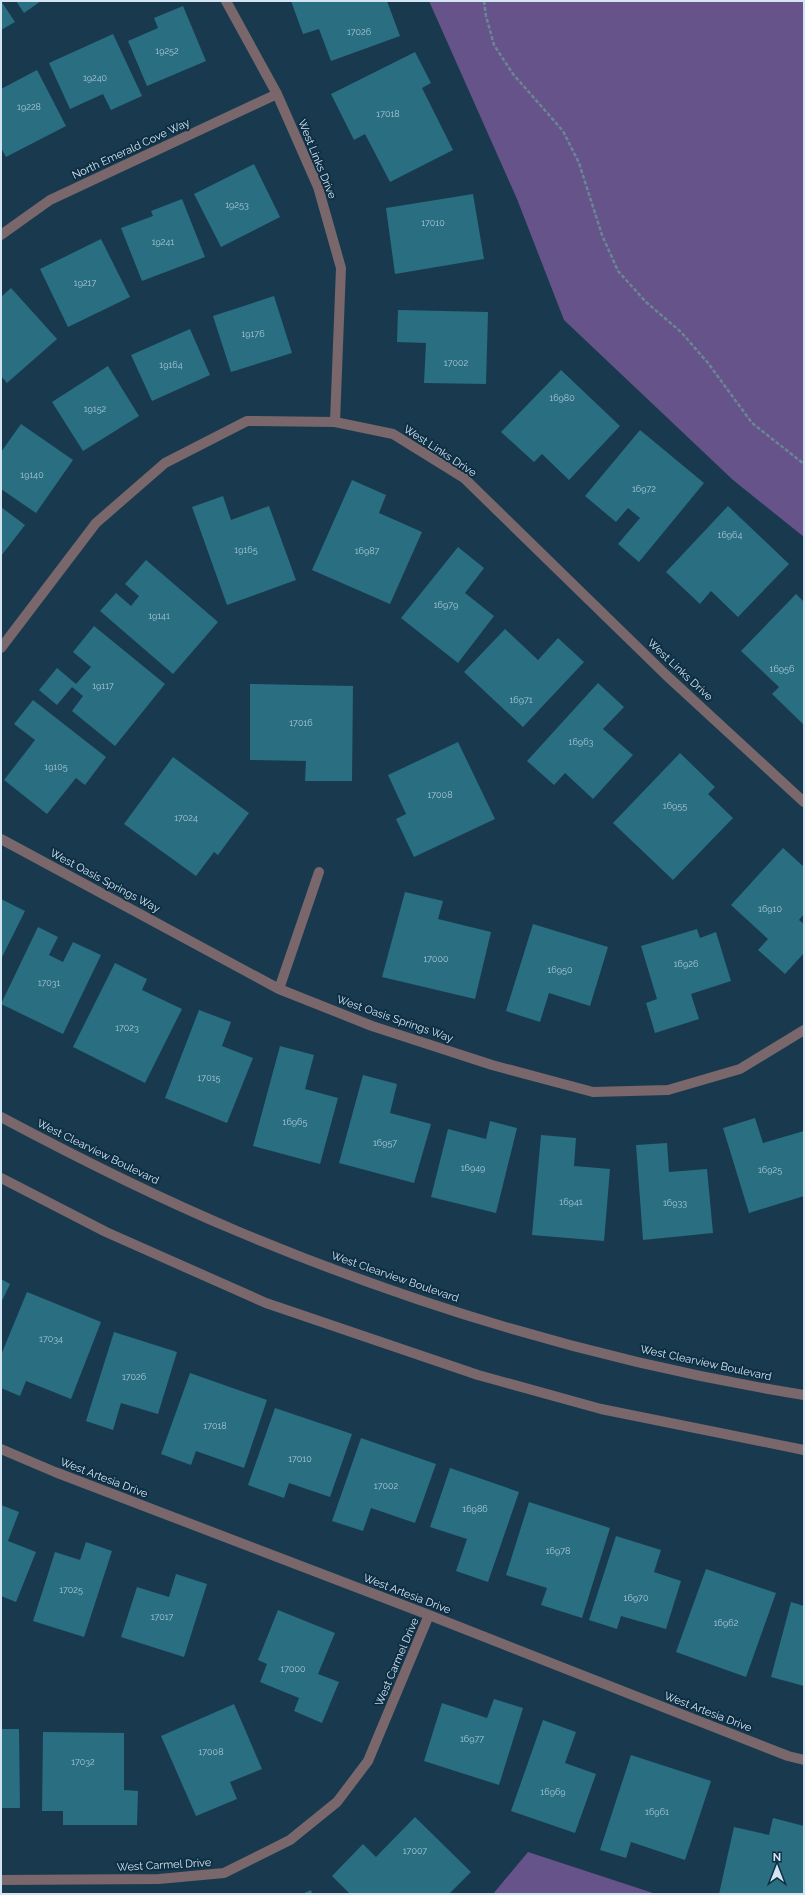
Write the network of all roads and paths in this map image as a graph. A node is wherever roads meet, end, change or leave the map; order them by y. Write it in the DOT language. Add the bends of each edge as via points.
graph roads {
  1 [pos="226,1"];
  2 [pos="484,1"];
  3 [pos="277,94"];
  4 [pos="1,235"];
  5 [pos="335,422"];
  6 [pos="804,464"];
  7 [pos="1,648"];
  8 [pos="804,802"];
  9 [pos="1,839"];
  10 [pos="319,872"];
  11 [pos="279,989"];
  12 [pos="804,1030"];
  13 [pos="1,1117"];
  14 [pos="1,1178"];
  15 [pos="804,1395"];
  16 [pos="1,1449"];
  17 [pos="804,1450"];
  18 [pos="429,1615"];
  19 [pos="804,1760"];
  20 [pos="1,1880"];
  1 -- 3 [label="street, West Links Drive"];
  2 -- 6 [label="path" via="494,45 512,74 563,131 579,163 602,235 618,271 646,302 681,332 708,363 752,423"];
  3 -- 4 [label="street, North Emerald Cove Way" via="50,200"];
  3 -- 5 [label="street, West Links Drive" via="318,187 341,268"];
  5 -- 7 [label="street" via="247,421 165,463 96,523"];
  5 -- 8 [label="street, West Links Drive" via="393,434 464,478 666,675"];
  9 -- 11 [label="street, West Oasis Springs Way"];
  10 -- 11 [label="street"];
  11 -- 12 [label="street, West Oasis Springs Way" via="380,1028 492,1065 593,1092 668,1090 683,1086 740,1069"];
  13 -- 15 [label="street, West Clearview Boulevard" via="92,1164 236,1231 384,1287 473,1317 569,1344 651,1364"];
  14 -- 17 [label="street" via="106,1232 266,1302 471,1373 601,1409"];
  16 -- 18 [label="street, West Artesia Drive" via="69,1478"];
  18 -- 19 [label="street, West Artesia Drive" via="788,1756"];
  18 -- 20 [label="street, West Carmel Drive" via="368,1761 337,1802 290,1840 224,1873 159,1879"];
}
